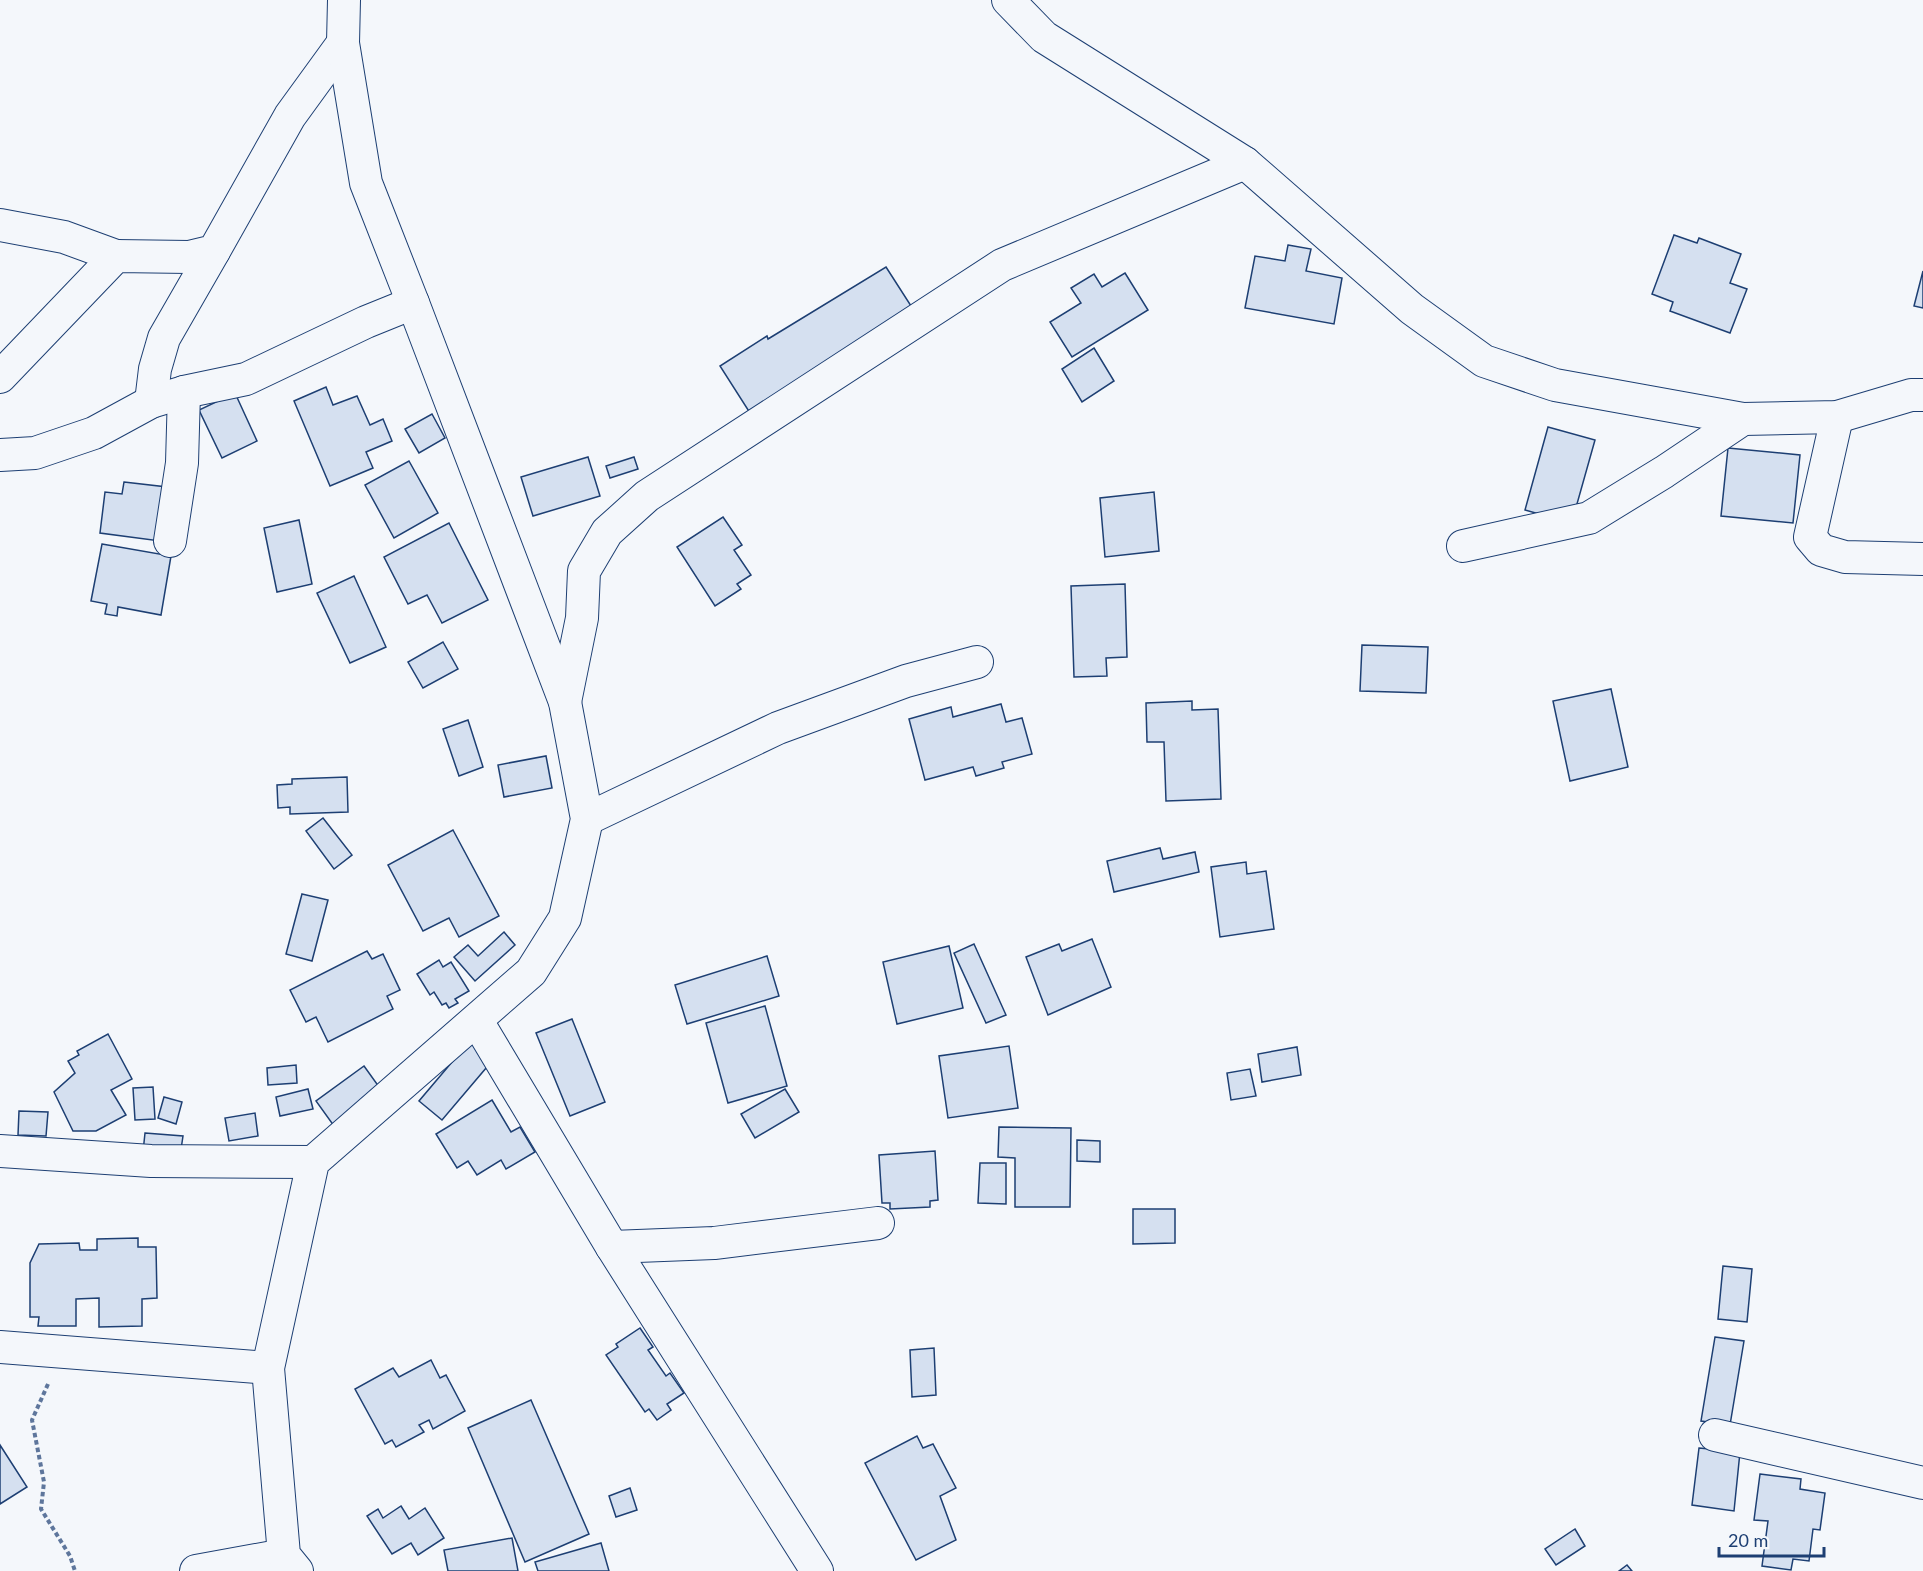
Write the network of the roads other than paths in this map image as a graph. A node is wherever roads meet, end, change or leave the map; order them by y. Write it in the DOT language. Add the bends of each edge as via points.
graph roads {
  1 [pos="344,0"];
  2 [pos="1008,0"];
  3 [pos="343,43"];
  4 [pos="1245,163"];
  5 [pos="0,225"];
  6 [pos="214,251"];
  7 [pos="116,256"];
  8 [pos="413,303"];
  9 [pos="0,376"];
  10 [pos="184,392"];
  11 [pos="1923,395"];
  12 [pos="151,402"];
  13 [pos="1837,417"];
  14 [pos="1743,418"];
  15 [pos="0,455"];
  16 [pos="170,541"];
  17 [pos="1463,546"];
  18 [pos="1923,559"];
  19 [pos="977,662"];
  20 [pos="565,702"];
  21 [pos="587,819"];
  22 [pos="477,1021"];
  23 [pos="0,1151"];
  24 [pos="313,1162"];
  25 [pos="878,1223"];
  26 [pos="612,1247"];
  27 [pos="0,1347"];
  28 [pos="268,1368"];
  29 [pos="1715,1435"];
  30 [pos="1923,1483"];
  31 [pos="284,1566"];
  32 [pos="196,1571"];
  33 [pos="817,1571"];
  1 -- 3 [label="street"];
  2 -- 4 [label="street" via="1044,37"];
  3 -- 6 [label="street" via="291,116"];
  3 -- 8 [label="street" via="366,183"];
  4 -- 14 [label="street" via="1412,309 1484,361 1555,385"];
  4 -- 20 [label="street" via="1002,265 647,496 607,532 584,571 582,618"];
  5 -- 7 [label="street" via="64,237"];
  6 -- 7 [label="street" via="189,257"];
  6 -- 12 [label="street" via="164,338"];
  7 -- 9 [label="street"];
  8 -- 10 [label="street" via="246,379"];
  8 -- 20 [label="street"];
  10 -- 12 [label="street"];
  10 -- 16 [label="street" via="182,463"];
  11 -- 13 [label="street"];
  12 -- 15 [label="street" via="94,433 35,453"];
  13 -- 14 [label="street"];
  13 -- 18 [label="street" via="1810,537 1821,550 1845,557"];
  14 -- 17 [label="street" via="1589,518"];
  19 -- 21 [label="street" via="906,681 778,728"];
  20 -- 21 [label="street"];
  21 -- 22 [label="street" via="565,918 531,972"];
  22 -- 24 [label="street"];
  22 -- 26 [label="street"];
  23 -- 24 [label="street" via="151,1161"];
  24 -- 28 [label="street"];
  25 -- 26 [label="street" via="714,1243"];
  26 -- 33 [label="street"];
  27 -- 28 [label="street"];
  28 -- 31 [label="street"];
  29 -- 30 [label="street"];
  31 -- 32 [label="street"];
}
